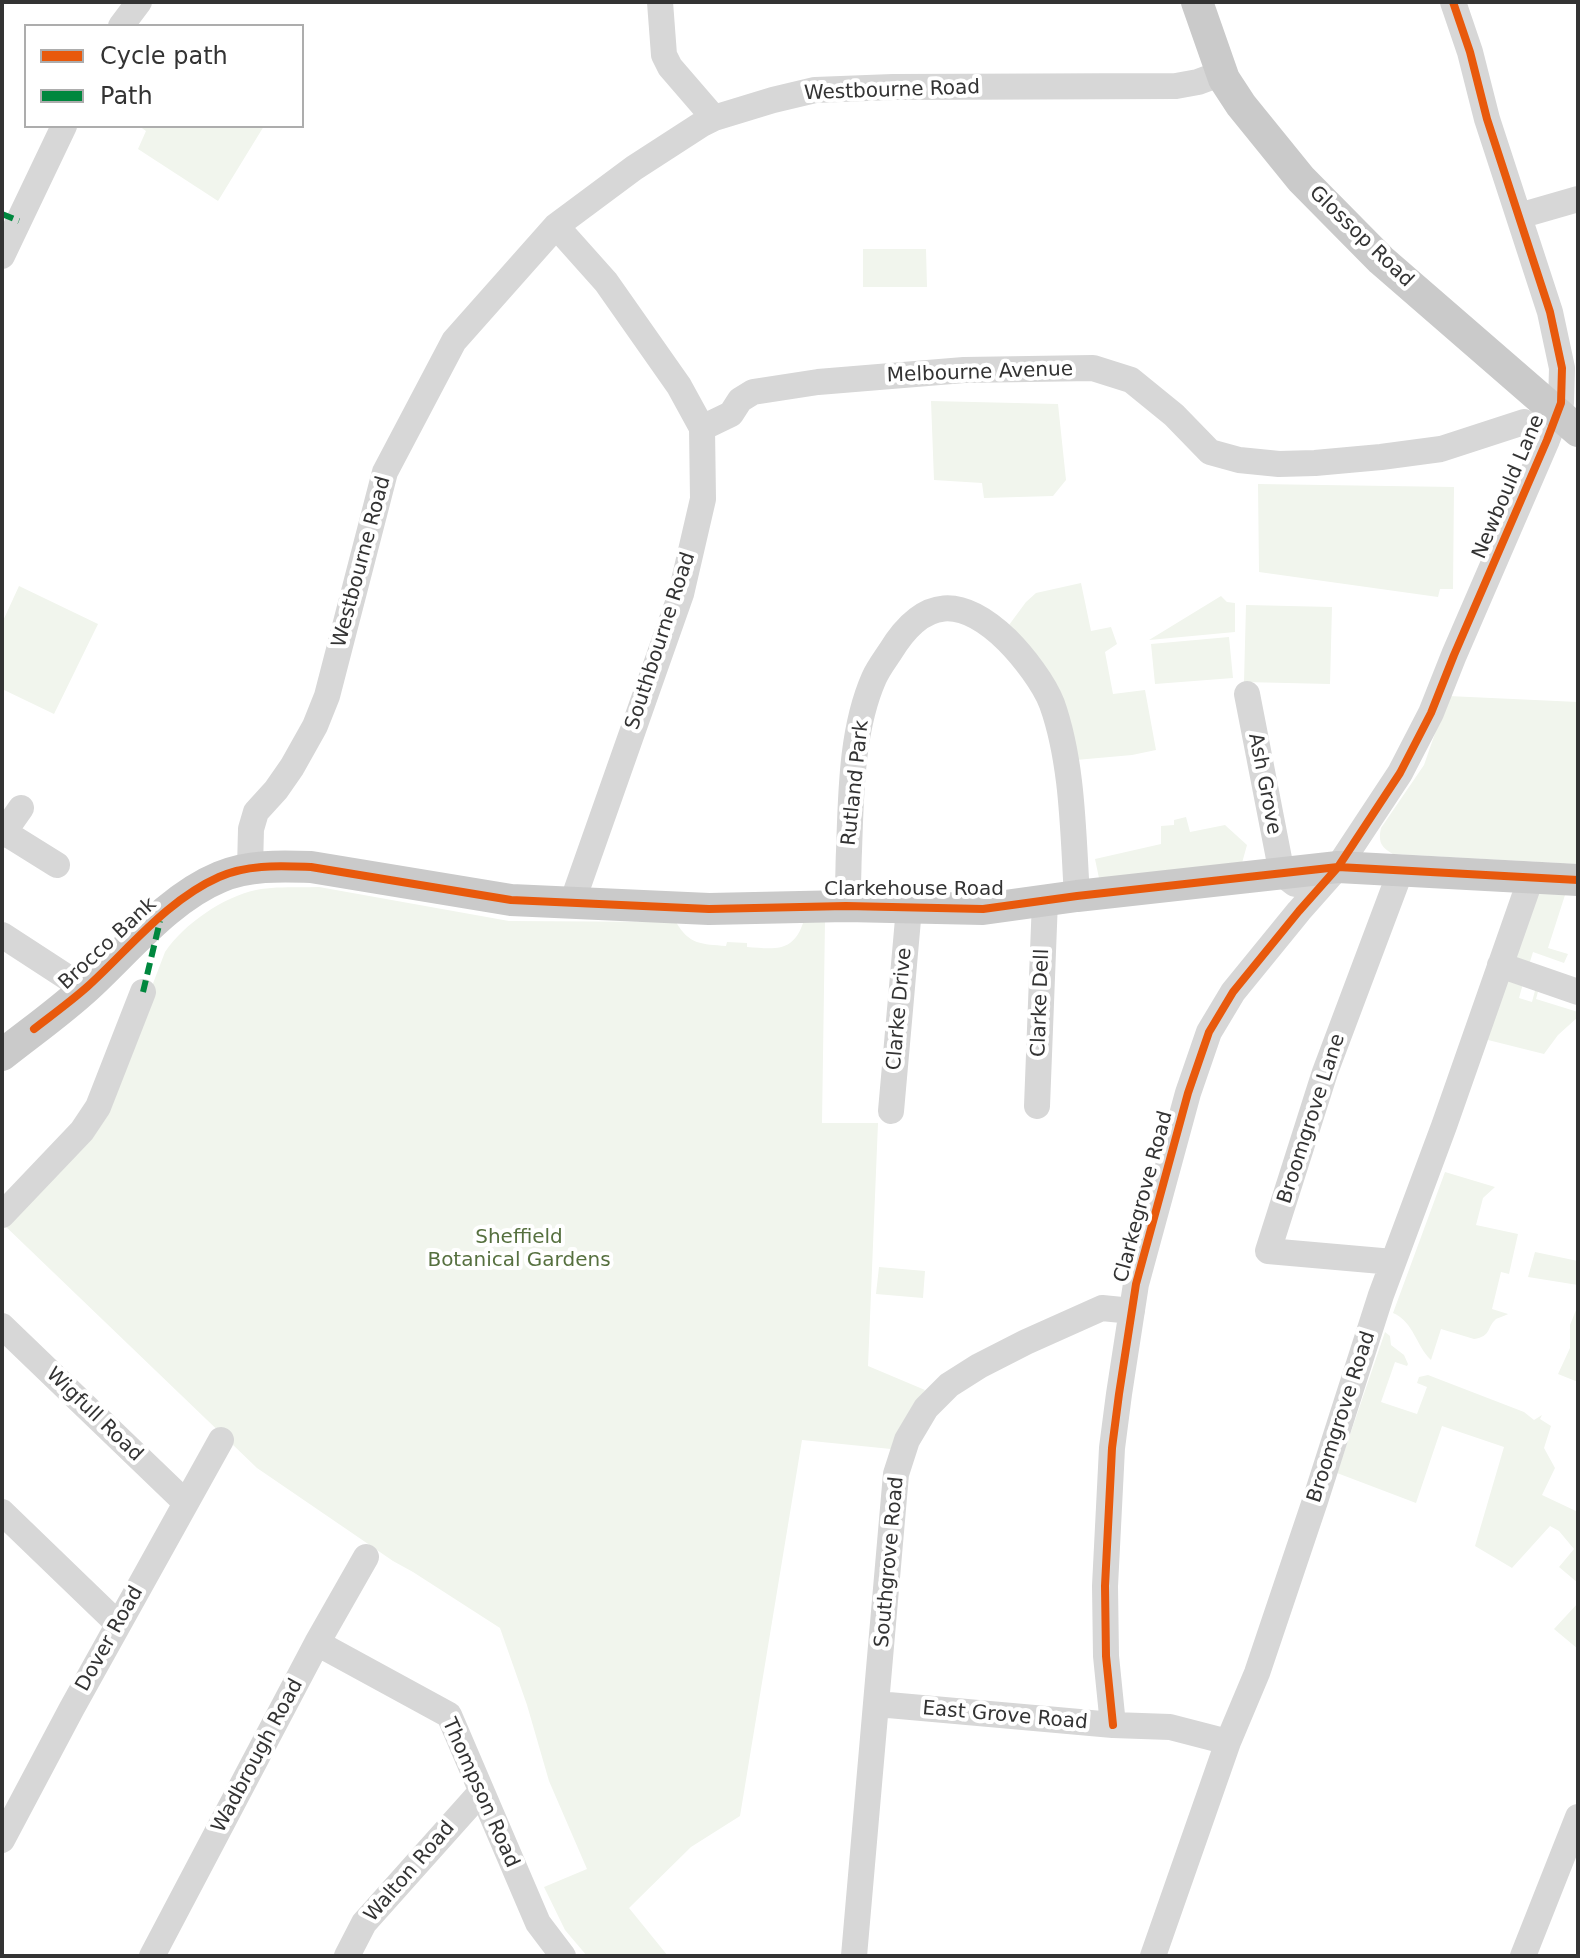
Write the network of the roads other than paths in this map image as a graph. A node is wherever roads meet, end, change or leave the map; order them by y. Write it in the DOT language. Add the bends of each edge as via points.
graph roads {
  1 [pos="139,2"];
  2 [pos="660,2"];
  3 [pos="1197,2"];
  4 [pos="1457,5"];
  5 [pos="122,24"];
  6 [pos="1222,73"];
  7 [pos="714,118"];
  8 [pos="63,128"];
  9 [pos="1578,199"];
  10 [pos="1519,216"];
  11 [pos="556,226"];
  12 [pos="2,256"];
  13 [pos="1569,406"];
  14 [pos="1524,422"];
  15 [pos="702,428"];
  16 [pos="1247,694"];
  17 [pos="21,808"];
  18 [pos="3,834"];
  19 [pos="57,865"];
  20 [pos="1338,867"];
  21 [pos="250,868"];
  22 [pos="1401,870"];
  23 [pos="1282,874"];
  24 [pos="1531,878"];
  25 [pos="1578,880"];
  26 [pos="1077,896"];
  27 [pos="1045,900"];
  28 [pos="572,903"];
  29 [pos="846,906"];
  30 [pos="909,908"];
  31 [pos="1299,911"];
  32 [pos="2,935"];
  33 [pos="1500,965"];
  34 [pos="85,989"];
  35 [pos="143,992"];
  36 [pos="1578,992"];
  37 [pos="2,1055"];
  38 [pos="1037,1106"];
  39 [pos="891,1111"];
  40 [pos="2,1215"];
  41 [pos="1393,1262"];
  42 [pos="1132,1311"];
  43 [pos="2,1326"];
  44 [pos="221,1440"];
  45 [pos="186,1503"];
  46 [pos="2,1512"];
  47 [pos="366,1557"];
  48 [pos="118,1624"];
  49 [pos="317,1643"];
  50 [pos="877,1704"];
  51 [pos="1113,1725"];
  52 [pos="1228,1742"];
  53 [pos="481,1792"];
  54 [pos="1578,1817"];
  55 [pos="2,1840"];
  56 [pos="1566,1878"];
  57 [pos="152,1956"];
  58 [pos="347,1956"];
  59 [pos="563,1956"];
  60 [pos="854,1956"];
  61 [pos="1153,1956"];
  62 [pos="1523,1956"];
  1 -- 5 [label="street"];
  2 -- 7 [label="street" via="664,55"];
  3 -- 6 [label="main road, Glossop Road"];
  4 -- 10 [label="street, Newbould Lane"];
  6 -- 7 [label="street, Westbourne Road" via="1176,86 815,90"];
  6 -- 13 [label="main road, Glossop Road" via="1301,179 1353,233 1398,276"];
  7 -- 11 [label="street, Westbourne Road"];
  8 -- 12 [label="street"];
  9 -- 10 [label="street"];
  10 -- 13 [label="street, Newbould Lane" via="1550,312"];
  11 -- 15 [label="street, Southbourne Road" via="606,282"];
  11 -- 21 [label="street, Westbourne Road" via="454,341 385,472 327,696 292,767 256,812"];
  13 -- 20 [label="street, Newbould Lane" via="1431,713 1400,773"];
  14 -- 15 [label="street, Melbourne Avenue" via="1441,449 1381,457 1279,464 1239,460 1210,452 1131,380 1093,368 964,370 818,382 747,394 731,414"];
  15 -- 28 [label="street, Southbourne Road" via="703,499 681,594"];
  16 -- 23 [label="street, Ash Grove"];
  17 -- 18 [label="street"];
  18 -- 19 [label="street"];
  20 -- 22 [label="main road, Clarkehouse Road"];
  20 -- 23 [label="main road, Clarkehouse Road"];
  20 -- 31 [label="street, Clarkegrove Road"];
  21 -- 28 [label="main road, Clarkehouse Road" via="311,867 511,900"];
  21 -- 34 [label="main road, Brocco Bank" via="221,876 180,899"];
  22 -- 24 [label="main road, Clarkehouse Road"];
  22 -- 41 [label="street, Broomgrove Lane" via="1325,1072 1268,1251"];
  23 -- 26 [label="main road, Clarkehouse Road"];
  23 -- 31 [label="street" via="1295,883"];
  24 -- 25 [label="main road, Clarkehouse Road"];
  24 -- 33 [label="street, Broomgrove Road"];
  26 -- 27 [label="main road, Clarkehouse Road"];
  26 -- 29 [label="street, Rutland Park" via="1062,740 1051,701 1002,636 978,617 946,608 911,623 874,678 861,718 852,784"];
  27 -- 30 [label="main road, Clarkehouse Road" via="983,909"];
  27 -- 38 [label="street, Clarke Dell"];
  28 -- 29 [label="main road, Clarkehouse Road" via="709,909"];
  29 -- 30 [label="main road, Clarkehouse Road"];
  30 -- 39 [label="street, Clarke Drive"];
  31 -- 42 [label="street, Clarkegrove Road" via="1233,992 1209,1032 1184,1107"];
  32 -- 34 [label="street"];
  33 -- 36 [label="street"];
  33 -- 41 [label="street, Broomgrove Road"];
  34 -- 37 [label="main road, Brocco Bank"];
  35 -- 40 [label="street" via="98,1107"];
  41 -- 52 [label="street, Broomgrove Road" via="1266,1646"];
  42 -- 50 [label="street, Southgrove Road" via="1102,1308 1026,1342 949,1385 926,1408 907,1440 896,1474"];
  42 -- 51 [label="street, Clarkegrove Road" via="1112,1448 1105,1586"];
  43 -- 45 [label="street, Wigfull Road"];
  44 -- 45 [label="street, Dover Road"];
  45 -- 48 [label="street, Dover Road"];
  46 -- 48 [label="street"];
  47 -- 49 [label="street, Wadbrough Road"];
  48 -- 55 [label="street, Dover Road"];
  49 -- 53 [label="street, Thompson Road" via="449,1715"];
  49 -- 57 [label="street, Wadbrough Road"];
  50 -- 51 [label="street, East Grove Road"];
  50 -- 60 [label="street, Southgrove Road"];
  51 -- 52 [label="street, East Grove Road" via="1170,1727"];
  52 -- 61 [label="street, Broomgrove Road"];
  53 -- 58 [label="street, Walton Road" via="364,1923"];
  53 -- 59 [label="street, Thompson Road" via="538,1923"];
  54 -- 56 [label="street"];
  56 -- 62 [label="street"];
}
